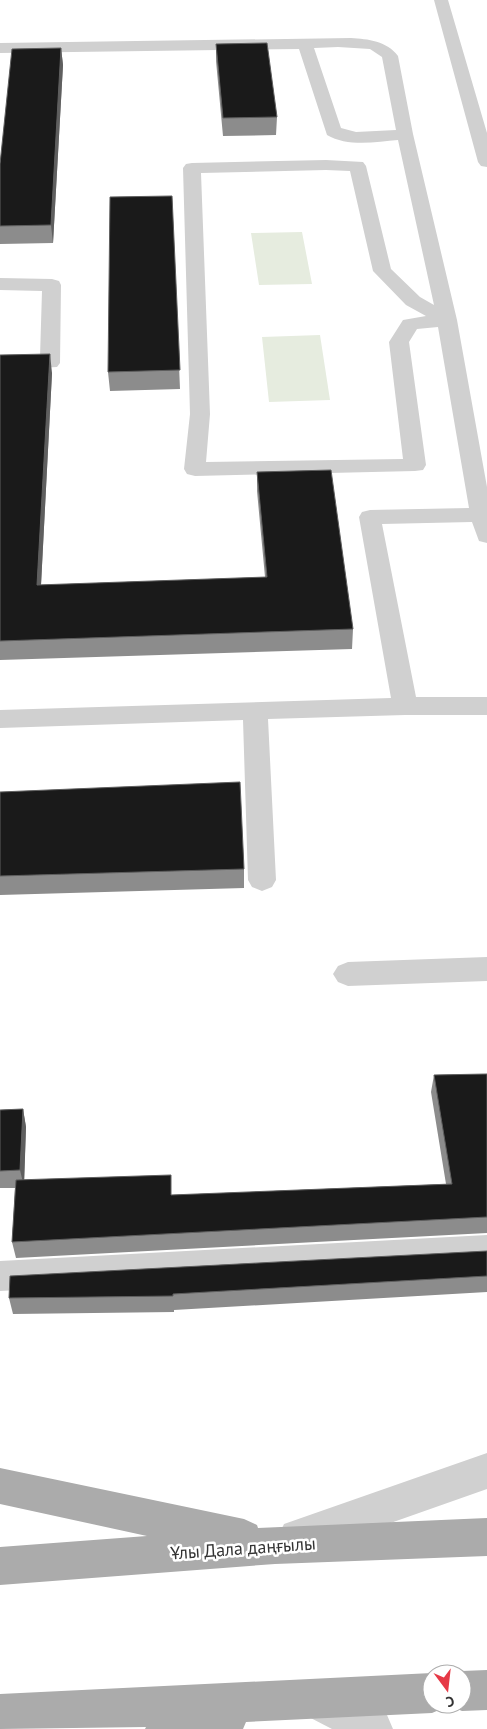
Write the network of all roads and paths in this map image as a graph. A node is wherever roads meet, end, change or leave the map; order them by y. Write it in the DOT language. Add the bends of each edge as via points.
graph roads {
  1 [pos="441,0"];
  2 [pos="305,44"];
  3 [pos="0,48"];
  4 [pos="406,134"];
  5 [pos="487,162"];
  6 [pos="0,284"];
  7 [pos="447,320"];
  8 [pos="0,364"];
  9 [pos="484,525"];
  10 [pos="405,706"];
  11 [pos="487,706"];
  12 [pos="255,711"];
  13 [pos="0,718"];
  14 [pos="262,880"];
  15 [pos="487,969"];
  16 [pos="348,974"];
  17 [pos="487,1250"];
  18 [pos="0,1276"];
  19 [pos="487,1471"];
  20 [pos="0,1486"];
  21 [pos="487,1537"];
  22 [pos="275,1545"];
  23 [pos="0,1566"];
  24 [pos="487,1690"];
  25 [pos="472,1691"];
  26 [pos="422,1693"];
  27 [pos="316,1699"];
  28 [pos="0,1714"];
  29 [pos="165,1729"];
  30 [pos="373,1729"];
  1 -- 5 [label="street" via="471,81"];
  2 -- 3 [label="street"];
  2 -- 4 [label="street" via="335,134 354,137"];
  2 -- 4 [label="street" via="372,44 387,51"];
  4 -- 7 [label="street"];
  6 -- 8 [label="street" via="52,285 50,363"];
  7 -- 7 [label="street" via="410,324 398,342 415,465 195,469 200,414 192,168 357,166 382,271 413,301"];
  7 -- 9 [label="street"];
  9 -- 10 [label="street" via="370,517"];
  10 -- 11 [label="street"];
  10 -- 12 [label="street"];
  12 -- 13 [label="street"];
  12 -- 14 [label="street"];
  15 -- 16 [label="street"];
  17 -- 18 [label="street"];
  19 -- 22 [label="street"];
  20 -- 22 [label="main road"];
  21 -- 22 [label="main road, Ұлы Дала даңғылы"];
  22 -- 23 [label="main road, Ұлы Дала даңғылы"];
  24 -- 25 [label="main road"];
  26 -- 27 [label="main road"];
  27 -- 28 [label="main road"];
  27 -- 29 [label="main road"];
  27 -- 30 [label="street"];
}
